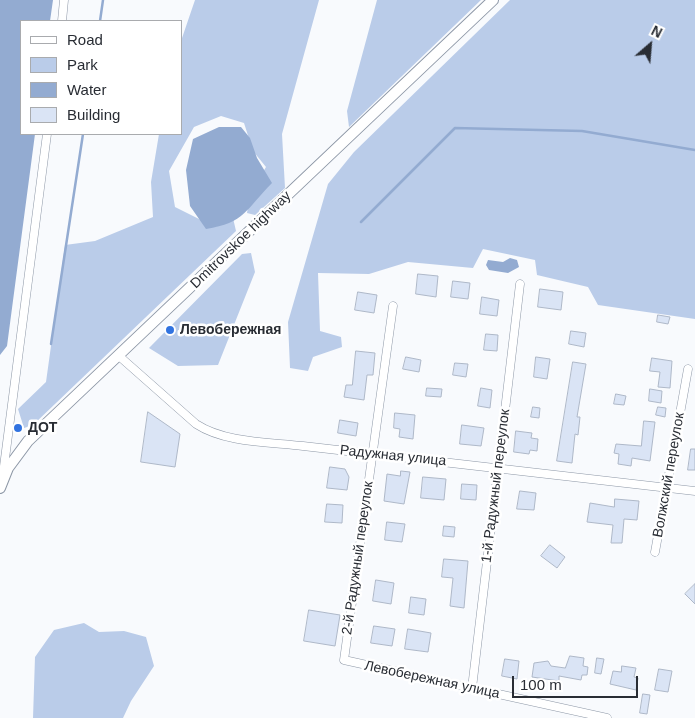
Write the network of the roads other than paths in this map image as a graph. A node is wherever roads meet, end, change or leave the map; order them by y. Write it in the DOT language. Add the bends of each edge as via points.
graph roads {
  1 [pos="64,0"];
  2 [pos="493,0"];
  3 [pos="62,20"];
  4 [pos="47,135"];
  5 [pos="520,284"];
  6 [pos="393,306"];
  7 [pos="119,356"];
  8 [pos="688,369"];
  9 [pos="372,454"];
  10 [pos="498,468"];
  11 [pos="1,483"];
  12 [pos="665,488"];
  13 [pos="695,491"];
  14 [pos="655,552"];
  15 [pos="344,660"];
  16 [pos="472,688"];
  17 [pos="607,718"];
  1 -- 3 [label="street"];
  2 -- 7 [label="street, Dmitrovskoe highway"];
  4 -- 11 [label="street"];
  5 -- 10 [label="street, 1-й Радужный переулок"];
  6 -- 9 [label="street, 2-й Радужный переулок"];
  7 -- 9 [label="street, Радужная улица" via="206,431 237,438"];
  7 -- 11 [label="street, Dmitrovskoe highway" via="28,441 15,456"];
  8 -- 12 [label="street, Волжский переулок"];
  9 -- 10 [label="street, Радужная улица"];
  9 -- 15 [label="street, 2-й Радужный переулок"];
  10 -- 12 [label="street, Радужная улица"];
  10 -- 16 [label="street, 1-й Радужный переулок"];
  12 -- 13 [label="street, Радужная улица"];
  12 -- 14 [label="street, Волжский переулок"];
  15 -- 16 [label="street, Левобережная улица"];
  16 -- 17 [label="street, Левобережная улица"];
}
